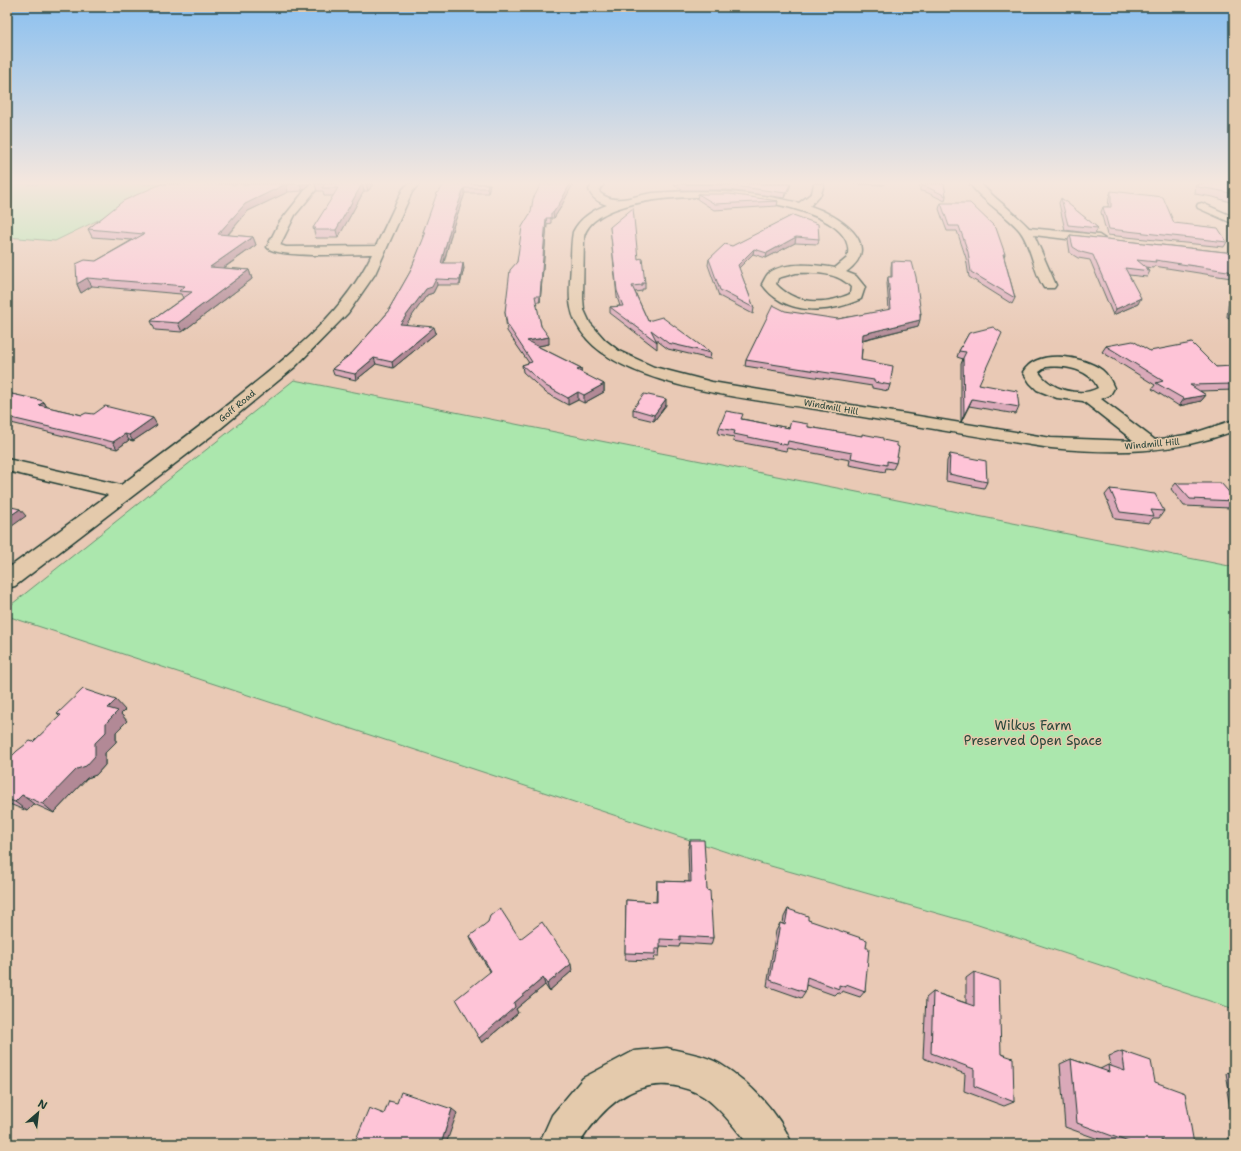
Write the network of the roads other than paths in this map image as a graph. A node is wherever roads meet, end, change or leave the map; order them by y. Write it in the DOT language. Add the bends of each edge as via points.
graph roads {
  1 [pos="275,238"];
  2 [pos="385,238"];
  3 [pos="579,238"];
  4 [pos="851,238"];
  5 [pos="1029,238"];
  6 [pos="1089,238"];
  7 [pos="1111,240"];
  8 [pos="379,250"];
  9 [pos="837,272"];
  10 [pos="1049,285"];
  11 [pos="1088,397"];
  12 [pos="1234,425"];
  13 [pos="1151,445"];
  14 [pos="7,465"];
  15 [pos="123,492"];
  16 [pos="7,580"];
  17 [pos="559,1144"];
  18 [pos="772,1144"];
  1 -- 8 [label="street" via="273,247 285,251"];
  2 -- 8 [label="street, Goff Road"];
  3 -- 13 [label="street, Windmill Hill" via="578,314 591,334 626,361 687,383 1051,443 1106,447"];
  4 -- 9 [label="street, Windmill Hill" via="855,252 853,260"];
  5 -- 10 [label="street"];
  6 -- 7 [label="street"];
  8 -- 15 [label="street, Goff Road" via="369,274 343,310 290,363 210,429"];
  9 -- 9 [label="street" via="851,279 858,287 856,296 846,302 828,305 788,300 775,292 769,284 772,276 789,270 818,268"];
  11 -- 13 [label="street"];
  12 -- 13 [label="street, Windmill Hill" via="1187,440"];
  14 -- 15 [label="street"];
  15 -- 16 [label="street, Goff Road"];
  17 -- 18 [label="street" via="566,1129 596,1091 634,1069 667,1066 707,1077 741,1104"];
}
